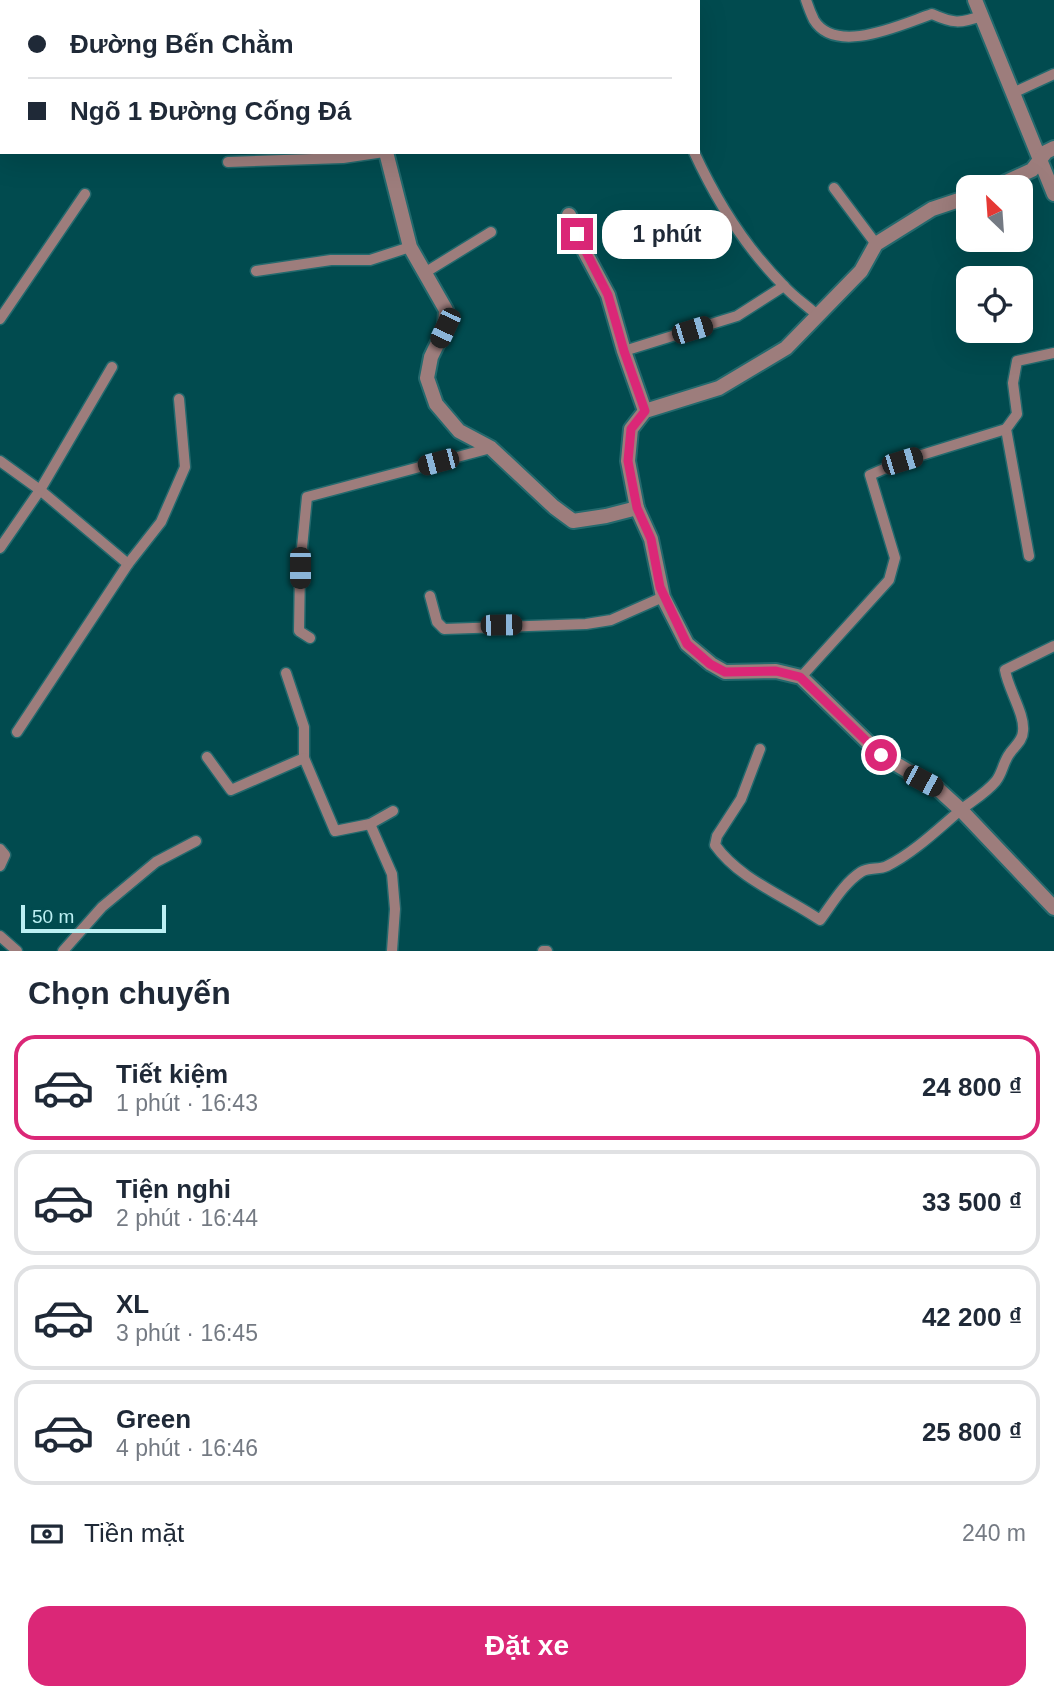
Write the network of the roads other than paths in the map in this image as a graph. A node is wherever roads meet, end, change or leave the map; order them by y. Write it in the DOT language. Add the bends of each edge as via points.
graph roads {
  1 [pos="806,0"];
  2 [pos="975,0"];
  3 [pos="981,16"];
  4 [pos="1054,74"];
  5 [pos="1013,93"];
  6 [pos="1054,149"];
  7 [pos="371,154"];
  8 [pos="386,154"];
  9 [pos="695,154"];
  10 [pos="1040,158"];
  11 [pos="228,162"];
  12 [pos="1021,175"];
  13 [pos="834,188"];
  14 [pos="85,194"];
  15 [pos="1054,194"];
  16 [pos="956,201"];
  17 [pos="569,215"];
  18 [pos="491,232"];
  19 [pos="876,244"];
  20 [pos="410,247"];
  21 [pos="256,271"];
  22 [pos="426,272"];
  23 [pos="784,286"];
  24 [pos="817,315"];
  25 [pos="0,318"];
  26 [pos="624,351"];
  27 [pos="1054,354"];
  28 [pos="112,367"];
  29 [pos="179,399"];
  30 [pos="645,411"];
  31 [pos="1006,429"];
  32 [pos="491,448"];
  33 [pos="0,461"];
  34 [pos="40,490"];
  35 [pos="637,508"];
  36 [pos="0,548"];
  37 [pos="1029,556"];
  38 [pos="128,564"];
  39 [pos="430,596"];
  40 [pos="663,597"];
  41 [pos="310,638"];
  42 [pos="1054,646"];
  43 [pos="286,673"];
  44 [pos="800,677"];
  45 [pos="17,732"];
  46 [pos="760,749"];
  47 [pos="208,757"];
  48 [pos="304,758"];
  49 [pos="961,810"];
  50 [pos="394,811"];
  51 [pos="370,824"];
  52 [pos="196,841"];
  53 [pos="0,849"];
  54 [pos="0,866"];
  55 [pos="1051,901"];
  56 [pos="0,936"];
  57 [pos="17,951"];
  58 [pos="63,951"];
  59 [pos="392,951"];
  1 -- 3 [label="lane" via="815,23 839,38 875,33 932,14 950,22"];
  2 -- 3 [label="street"];
  3 -- 5 [label="street"];
  4 -- 5 [label="lane"];
  5 -- 10 [label="street"];
  6 -- 10 [label="street"];
  7 -- 11 [label="lane"];
  8 -- 20 [label="street"];
  9 -- 23 [label="lane" via="719,201"];
  10 -- 12 [label="street" via="1032,170"];
  10 -- 15 [label="street"];
  13 -- 19 [label="lane"];
  14 -- 25 [label="lane"];
  16 -- 19 [label="street" via="932,209"];
  17 -- 26 [label="street" via="608,295"];
  18 -- 22 [label="lane"];
  19 -- 24 [label="street" via="861,271"];
  20 -- 21 [label="lane" via="370,260 331,260"];
  20 -- 22 [label="street"];
  22 -- 32 [label="street" via="446,310 445,328 427,378 436,404 459,430"];
  23 -- 24 [label="lane"];
  23 -- 26 [label="lane" via="737,316"];
  24 -- 30 [label="street" via="786,348 719,388"];
  26 -- 30 [label="street"];
  27 -- 31 [label="lane" via="1017,361 1013,383 1017,414"];
  28 -- 34 [label="lane"];
  29 -- 38 [label="lane" via="185,467 160,523"];
  30 -- 35 [label="street" via="631,429 628,461"];
  31 -- 37 [label="lane"];
  31 -- 44 [label="lane" via="870,475 895,558 889,580"];
  32 -- 35 [label="street" via="573,521"];
  32 -- 41 [label="lane" via="307,497 299,631"];
  33 -- 34 [label="lane"];
  34 -- 36 [label="lane"];
  34 -- 38 [label="lane"];
  35 -- 40 [label="street" via="651,539"];
  38 -- 45 [label="lane"];
  39 -- 40 [label="lane" via="437,622 444,629 598,622"];
  40 -- 44 [label="street" via="687,644 710,664 725,672 776,671"];
  42 -- 49 [label="lane" via="1005,670 1023,721 1023,735 994,784"];
  43 -- 48 [label="lane" via="304,727"];
  44 -- 49 [label="street" via="881,755 938,789"];
  46 -- 49 [label="lane" via="741,799 715,845 743,873 820,920 855,877 892,863"];
  47 -- 48 [label="lane" via="231,790"];
  48 -- 51 [label="lane" via="335,831"];
  49 -- 55 [label="street"];
  50 -- 51 [label="lane"];
  51 -- 59 [label="lane" via="393,874"];
  52 -- 58 [label="lane" via="156,862 102,907"];
  53 -- 54 [label="lane" via="5,855"];
  56 -- 57 [label="lane"];
}
